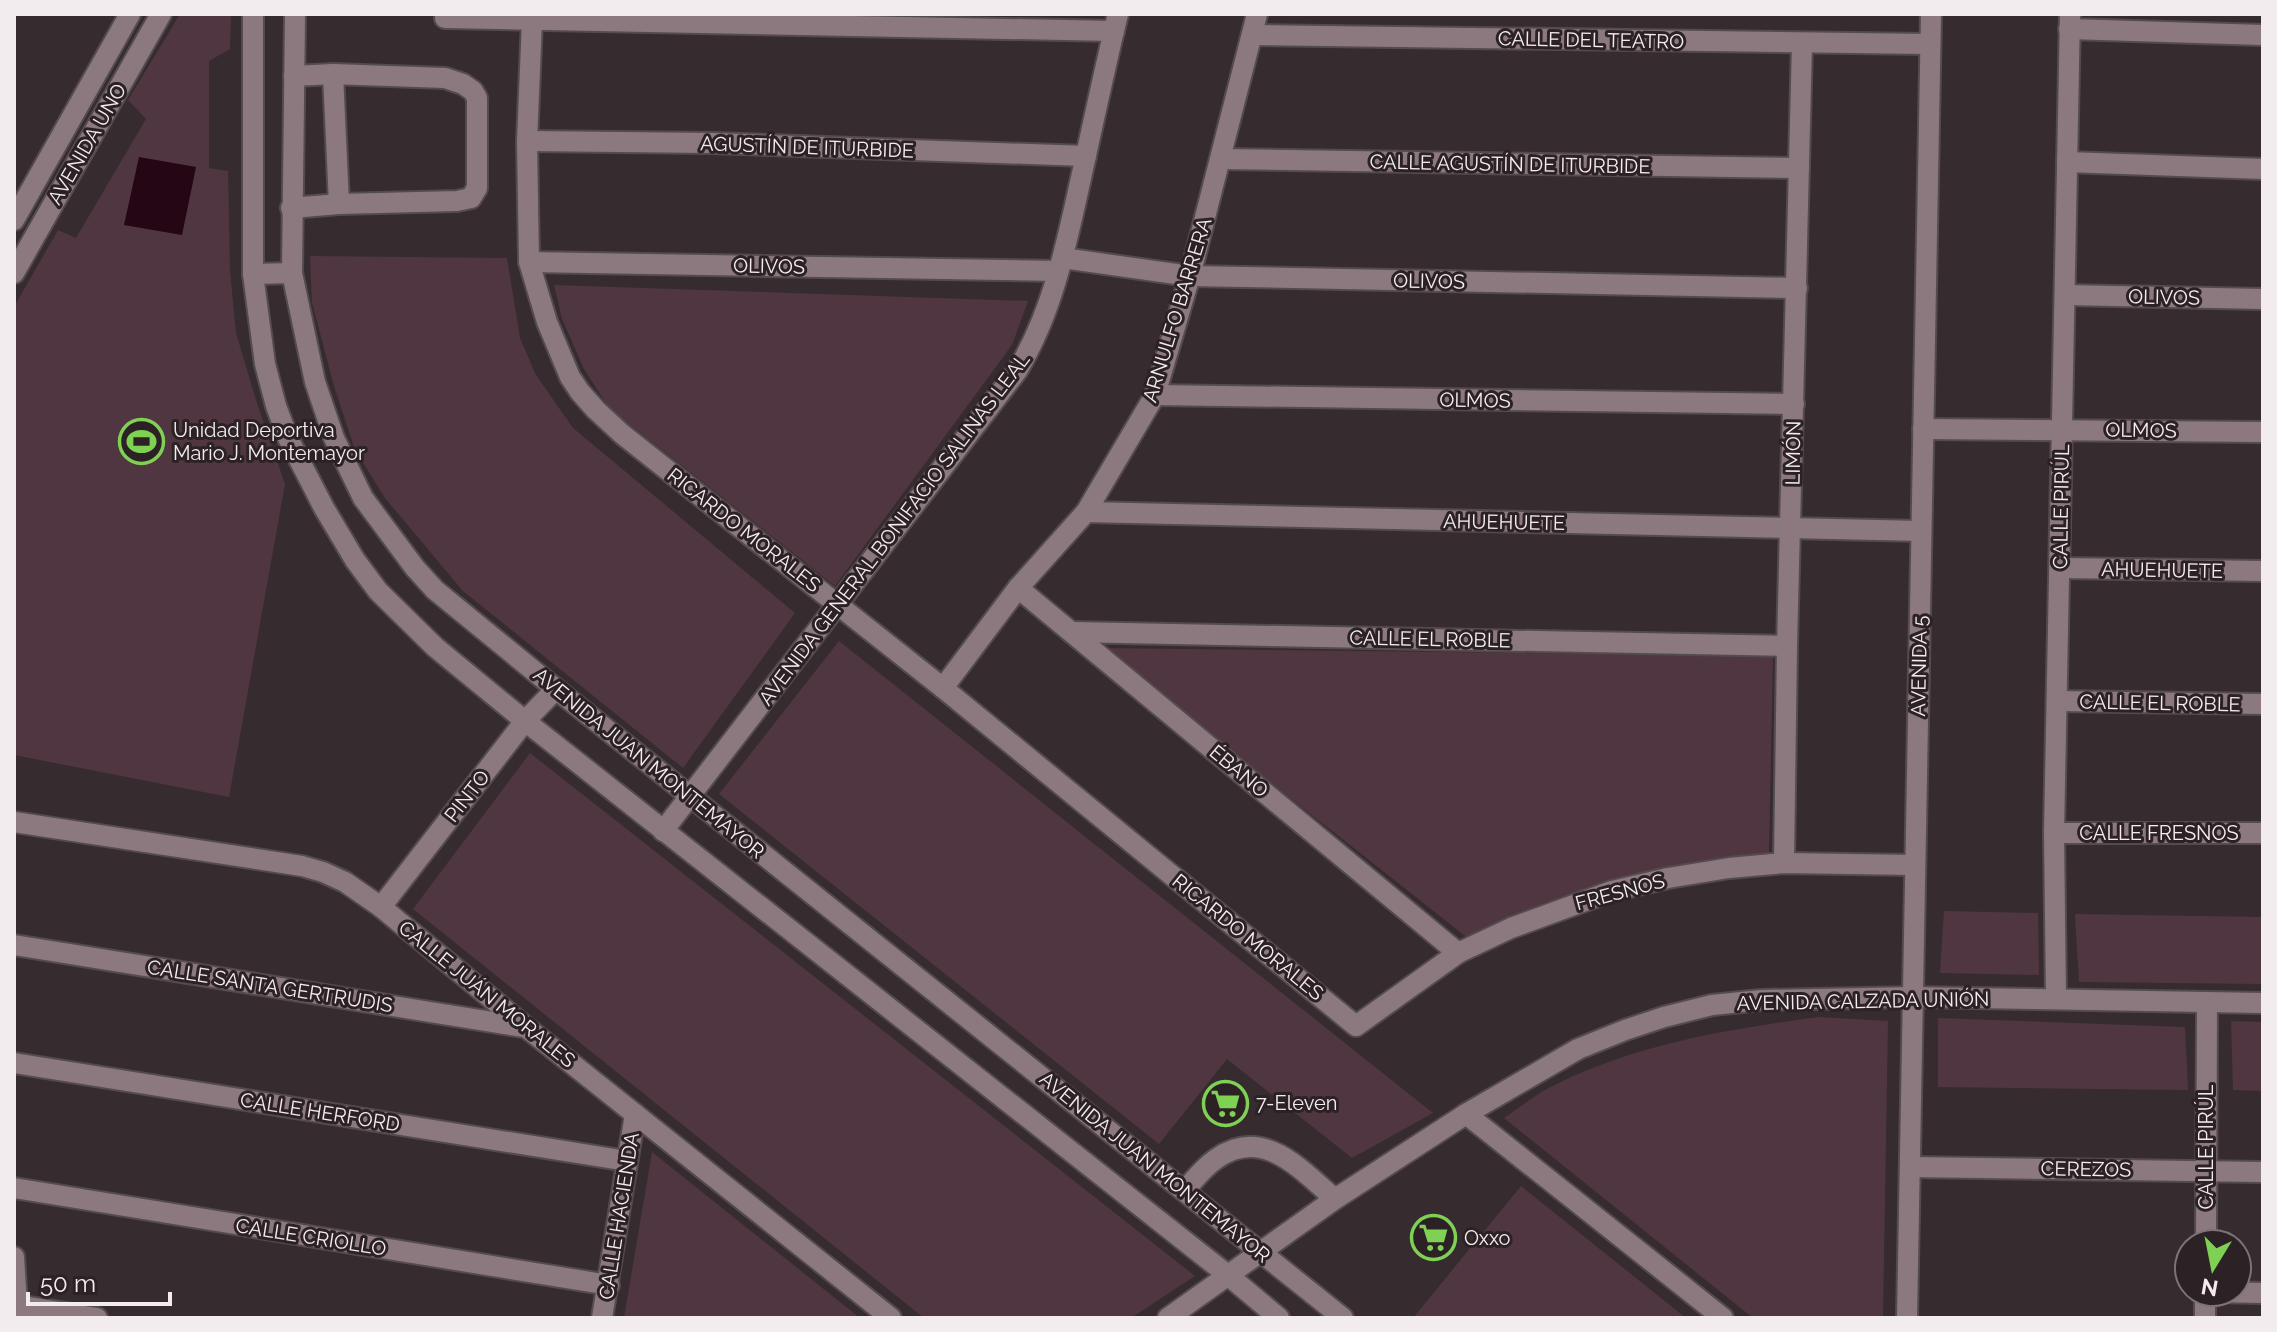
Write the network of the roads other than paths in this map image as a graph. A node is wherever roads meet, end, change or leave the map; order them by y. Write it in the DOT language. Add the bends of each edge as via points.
graph roads {
  1 [pos="130,14"];
  2 [pos="161,14"];
  3 [pos="253,14"];
  4 [pos="295,14"];
  5 [pos="1257,14"];
  6 [pos="1931,14"];
  7 [pos="445,18"];
  8 [pos="532,21"];
  9 [pos="1116,22"];
  10 [pos="2070,22"];
  11 [pos="1252,35"];
  12 [pos="2263,35"];
  13 [pos="1802,43"];
  14 [pos="1929,44"];
  15 [pos="333,74"];
  16 [pos="294,76"];
  17 [pos="527,141"];
  18 [pos="1086,156"];
  19 [pos="1221,159"];
  20 [pos="2067,162"];
  21 [pos="1799,168"];
  22 [pos="2263,169"];
  23 [pos="339,204"];
  24 [pos="291,208"];
  25 [pos="14,220"];
  26 [pos="529,262"];
  27 [pos="1060,264"];
  28 [pos="14,273"];
  29 [pos="292,273"];
  30 [pos="253,274"];
  31 [pos="1190,276"];
  32 [pos="1797,288"];
  33 [pos="2065,295"];
  34 [pos="2263,299"];
  35 [pos="1155,395"];
  36 [pos="1794,404"];
  37 [pos="1923,429"];
  38 [pos="2063,429"];
  39 [pos="2263,432"];
  40 [pos="1086,512"];
  41 [pos="1792,528"];
  42 [pos="1921,531"];
  43 [pos="2061,568"];
  44 [pos="2263,571"];
  45 [pos="1018,588"];
  46 [pos="838,605"];
  47 [pos="1072,632"];
  48 [pos="1787,646"];
  49 [pos="943,688"];
  50 [pos="556,689"];
  51 [pos="2057,701"];
  52 [pos="2263,704"];
  53 [pos="525,721"];
  54 [pos="689,796"];
  55 [pos="14,822"];
  56 [pos="663,831"];
  57 [pos="2054,833"];
  58 [pos="2263,833"];
  59 [pos="1784,863"];
  60 [pos="1915,865"];
  61 [pos="381,907"];
  62 [pos="14,945"];
  63 [pos="1458,953"];
  64 [pos="1913,997"];
  65 [pos="2056,999"];
  66 [pos="2207,1002"];
  67 [pos="2263,1003"];
  68 [pos="1356,1026"];
  69 [pos="527,1028"];
  70 [pos="14,1063"];
  71 [pos="635,1114"];
  72 [pos="1466,1114"];
  73 [pos="627,1161"];
  74 [pos="1910,1167"];
  75 [pos="2206,1171"];
  76 [pos="2263,1172"];
  77 [pos="14,1188"];
  78 [pos="1185,1190"];
  79 [pos="1335,1199"];
  80 [pos="2206,1228"];
  81 [pos="1261,1252"];
  82 [pos="14,1257"];
  83 [pos="1229,1276"];
  84 [pos="609,1285"];
  85 [pos="16,1311"];
  86 [pos="97,1318"];
  87 [pos="602,1318"];
  88 [pos="891,1318"];
  89 [pos="1168,1318"];
  90 [pos="1279,1318"];
  91 [pos="1343,1318"];
  92 [pos="1723,1318"];
  93 [pos="1907,1318"];
  1 -- 25 [label="street, AVENIDA UNO"];
  2 -- 28 [label="street, AVENIDA UNO"];
  3 -- 30 [label="street, AVENIDA JUAN MONTEMAYOR"];
  4 -- 16 [label="street, AVENIDA JUAN MONTEMAYOR"];
  5 -- 11 [label="street, ARNULFO BARRERA"];
  6 -- 14 [label="street, AVENIDA 5"];
  7 -- 8 [label="street"];
  8 -- 9 [label="street"];
  8 -- 17 [label="street, RICARDO MORALES"];
  9 -- 18 [label="street, AVENIDA GENERAL BONIFACIO SALINAS LEAL"];
  10 -- 12 [label="street"];
  10 -- 20 [label="street, CALLE PIRÚL"];
  11 -- 13 [label="street, CALLE DEL TEATRO"];
  11 -- 19 [label="street, ARNULFO BARRERA"];
  13 -- 14 [label="street, CALLE DEL TEATRO"];
  13 -- 21 [label="street, LIMÓN"];
  14 -- 37 [label="street, AVENIDA 5"];
  15 -- 16 [label="street"];
  15 -- 23 [label="street"];
  15 -- 23 [label="street" via="445,78 463,84 477,98 477,188 471,198"];
  16 -- 24 [label="street, AVENIDA JUAN MONTEMAYOR"];
  17 -- 18 [label="street, AGUSTÍN DE ITURBIDE"];
  17 -- 26 [label="street, RICARDO MORALES"];
  18 -- 27 [label="street, AVENIDA GENERAL BONIFACIO SALINAS LEAL"];
  19 -- 21 [label="street, CALLE AGUSTÍN DE ITURBIDE"];
  19 -- 31 [label="street, ARNULFO BARRERA"];
  20 -- 22 [label="street"];
  20 -- 33 [label="street, CALLE PIRÚL"];
  21 -- 32 [label="street, LIMÓN"];
  23 -- 24 [label="street"];
  24 -- 29 [label="street, AVENIDA JUAN MONTEMAYOR"];
  26 -- 27 [label="street, OLIVOS"];
  26 -- 46 [label="street, RICARDO MORALES" via="557,350 588,401 622,434"];
  27 -- 31 [label="street, OLIVOS"];
  27 -- 46 [label="street, AVENIDA GENERAL BONIFACIO SALINAS LEAL" via="1045,318 1017,371"];
  29 -- 30 [label="street"];
  29 -- 50 [label="street, AVENIDA JUAN MONTEMAYOR" via="315,382 363,498 435,590"];
  30 -- 53 [label="street, AVENIDA JUAN MONTEMAYOR" via="276,406 306,474 355,560 402,616"];
  31 -- 32 [label="street, OLIVOS"];
  31 -- 35 [label="street, ARNULFO BARRERA"];
  32 -- 36 [label="street, LIMÓN"];
  33 -- 34 [label="street, OLIVOS"];
  33 -- 38 [label="street, CALLE PIRÚL"];
  35 -- 36 [label="street, OLMOS"];
  35 -- 40 [label="street, ARNULFO BARRERA"];
  36 -- 41 [label="street, LIMÓN"];
  37 -- 38 [label="street, OLMOS"];
  37 -- 42 [label="street, AVENIDA 5"];
  38 -- 39 [label="street, OLMOS"];
  38 -- 43 [label="street, CALLE PIRÚL"];
  40 -- 41 [label="street, AHUEHUETE"];
  40 -- 45 [label="street, ARNULFO BARRERA"];
  41 -- 42 [label="street, AHUEHUETE"];
  41 -- 48 [label="street, LIMÓN"];
  42 -- 60 [label="street, AVENIDA 5"];
  43 -- 44 [label="street, AHUEHUETE"];
  43 -- 51 [label="street, CALLE PIRÚL"];
  45 -- 47 [label="street, ÉBANO"];
  45 -- 49 [label="street, ARNULFO BARRERA"];
  46 -- 49 [label="street, RICARDO MORALES"];
  46 -- 54 [label="street, AVENIDA GENERAL BONIFACIO SALINAS LEAL"];
  47 -- 48 [label="street, CALLE EL ROBLE"];
  47 -- 63 [label="street, ÉBANO"];
  48 -- 59 [label="street, LIMÓN"];
  49 -- 68 [label="street, RICARDO MORALES"];
  50 -- 53 [label="street, PINTO"];
  50 -- 54 [label="street, AVENIDA JUAN MONTEMAYOR"];
  51 -- 52 [label="street, CALLE EL ROBLE"];
  51 -- 57 [label="street, CALLE PIRÚL"];
  53 -- 56 [label="street, AVENIDA JUAN MONTEMAYOR"];
  53 -- 61 [label="street, PINTO"];
  54 -- 56 [label="street, AVENIDA GENERAL BONIFACIO SALINAS LEAL"];
  54 -- 78 [label="street, AVENIDA JUAN MONTEMAYOR"];
  55 -- 61 [label="street, CALLE JUÁN MORALES" via="302,866 345,882"];
  56 -- 83 [label="street, AVENIDA JUAN MONTEMAYOR"];
  57 -- 58 [label="street, CALLE FRESNOS"];
  57 -- 65 [label="street, CALLE PIRÚL"];
  59 -- 60 [label="street, FRESNOS"];
  59 -- 63 [label="street, FRESNOS" via="1612,891"];
  60 -- 64 [label="street, AVENIDA 5"];
  61 -- 69 [label="street, CALLE JUÁN MORALES"];
  62 -- 69 [label="street, CALLE SANTA GERTRUDIS"];
  63 -- 68 [label="street, FRESNOS"];
  64 -- 65 [label="street, AVENIDA CALZADA UNIÓN"];
  64 -- 72 [label="street, AVENIDA CALZADA UNIÓN" via="1761,1000 1664,1017 1578,1049"];
  64 -- 74 [label="street, AVENIDA 5"];
  65 -- 66 [label="street, AVENIDA CALZADA UNIÓN"];
  66 -- 67 [label="street, AVENIDA CALZADA UNIÓN"];
  66 -- 75 [label="street, CALLE PIRÚL"];
  69 -- 71 [label="street, CALLE JUÁN MORALES"];
  70 -- 73 [label="street, CALLE HERFORD"];
  71 -- 73 [label="street, CALLE HACIENDA"];
  71 -- 88 [label="street, CALLE JUÁN MORALES"];
  72 -- 79 [label="street, AVENIDA CALZADA UNIÓN"];
  72 -- 92 [label="street"];
  73 -- 84 [label="street, CALLE HACIENDA"];
  74 -- 75 [label="street, CEREZOS"];
  74 -- 93 [label="street, AVENIDA 5"];
  75 -- 76 [label="street, CEREZOS"];
  75 -- 80 [label="street, CALLE PIRÚL"];
  77 -- 84 [label="street, CALLE CRIOLLO"];
  78 -- 79 [label="street" via="1219,1157 1257,1146 1289,1160"];
  78 -- 81 [label="street, AVENIDA JUAN MONTEMAYOR"];
  79 -- 81 [label="street, AVENIDA CALZADA UNIÓN"];
  81 -- 83 [label="street, AVENIDA CALZADA UNIÓN"];
  81 -- 91 [label="street, AVENIDA JUAN MONTEMAYOR"];
  82 -- 85 [label="street"];
  83 -- 89 [label="street, AVENIDA CALZADA UNIÓN"];
  83 -- 90 [label="street, AVENIDA JUAN MONTEMAYOR"];
  84 -- 87 [label="street, CALLE HACIENDA"];
  85 -- 86 [label="street"];
}
